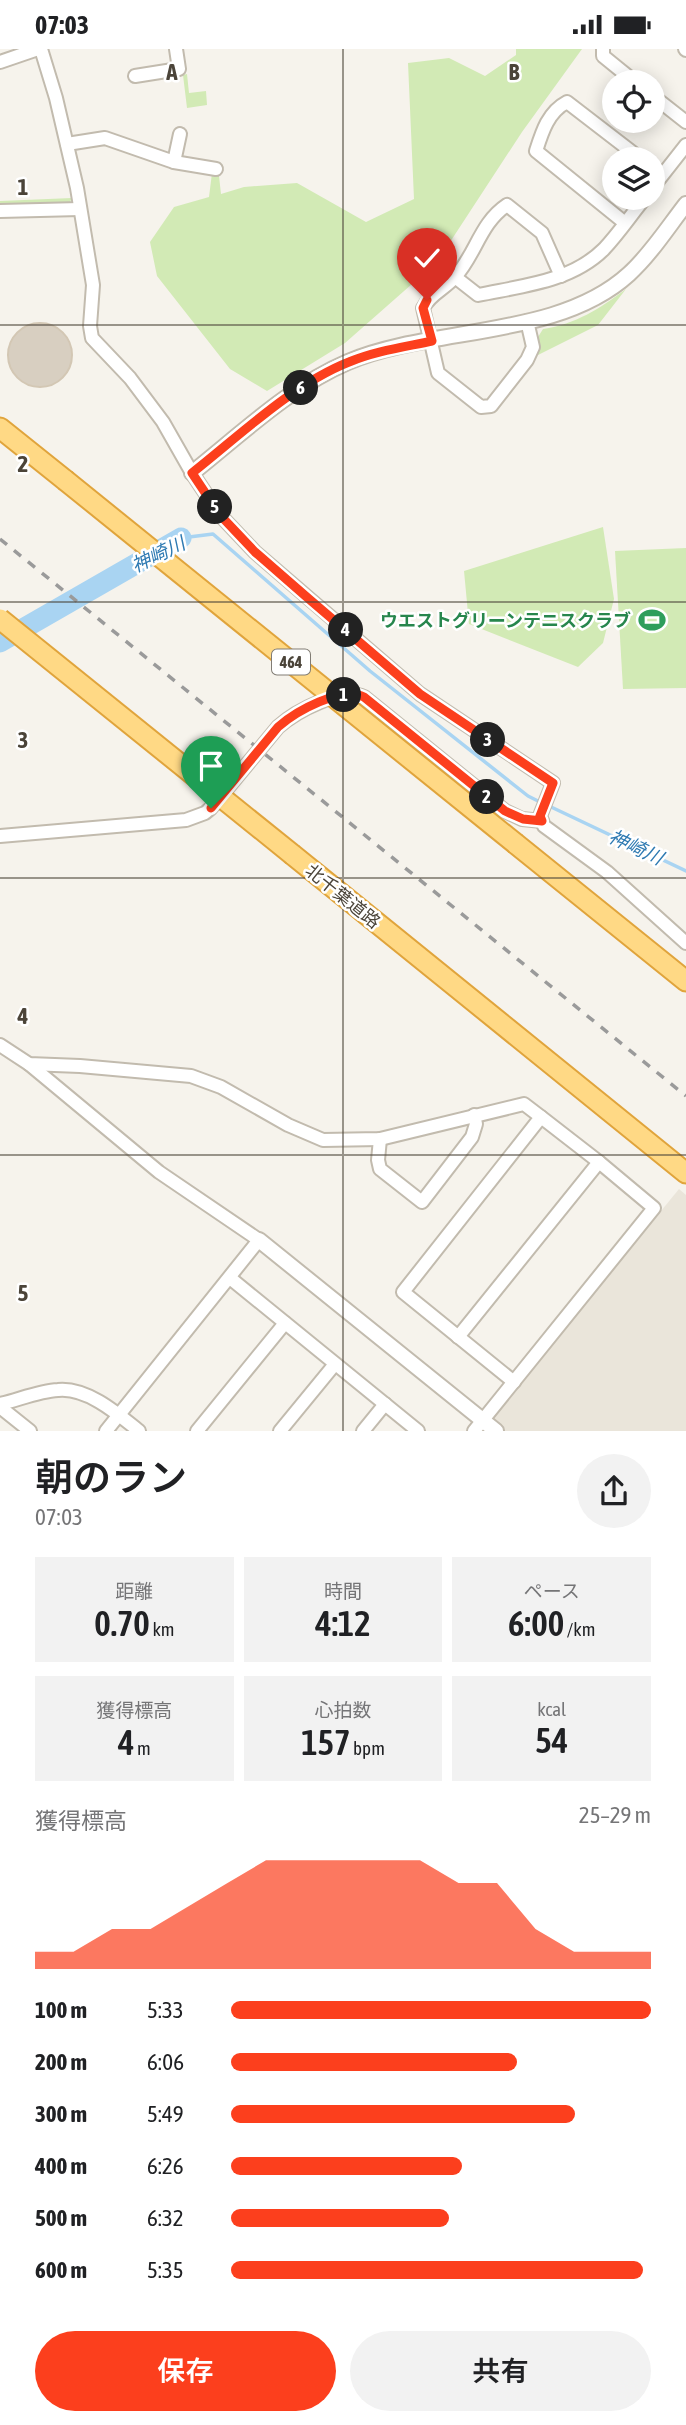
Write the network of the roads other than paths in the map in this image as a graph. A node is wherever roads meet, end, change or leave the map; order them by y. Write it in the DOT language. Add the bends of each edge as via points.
graph roads {
  1 [pos="40,49"];
  2 [pos="176,49"];
  3 [pos="603,49"];
  4 [pos="0,62"];
  5 [pos="620,70"];
  6 [pos="135,76"];
  7 [pos="665,105"];
  8 [pos="686,122"];
  9 [pos="180,134"];
  10 [pos="67,144"];
  11 [pos="686,145"];
  12 [pos="625,147"];
  13 [pos="174,162"];
  14 [pos="665,165"];
  15 [pos="216,169"];
  16 [pos="602,204"];
  17 [pos="686,204"];
  18 [pos="80,209"];
  19 [pos="609,210"];
  20 [pos="635,210"];
  21 [pos="0,211"];
  22 [pos="625,223"];
  23 [pos="561,276"];
  24 [pos="455,277"];
  25 [pos="527,321"];
  26 [pos="432,341"];
  27 [pos="0,428"];
  28 [pos="192,473"];
  29 [pos="0,619"];
  30 [pos="542,816"];
  31 [pos="0,836"];
  32 [pos="686,943"];
  33 [pos="686,981"];
  34 [pos="0,1045"];
  35 [pos="29,1064"];
  36 [pos="474,1115"];
  37 [pos="541,1117"];
  38 [pos="380,1139"];
  39 [pos="599,1162"];
  40 [pos="686,1173"];
  41 [pos="259,1240"];
  42 [pos="230,1278"];
  43 [pos="285,1323"];
  44 [pos="458,1337"];
  45 [pos="335,1364"];
  46 [pos="514,1382"];
  47 [pos="385,1404"];
  48 [pos="0,1406"];
  49 [pos="119,1415"];
  50 [pos="479,1426"];
  51 [pos="30,1431"];
  52 [pos="106,1431"];
  53 [pos="139,1431"];
  54 [pos="197,1431"];
  55 [pos="280,1431"];
  56 [pos="363,1431"];
  57 [pos="418,1431"];
  58 [pos="496,1431"];
  1 -- 4 [label="street"];
  1 -- 10 [label="street"];
  2 -- 6 [label="street" via="179,69"];
  3 -- 5 [label="street" via="603,56"];
  7 -- 8 [label="street"];
  9 -- 13 [label="street"];
  10 -- 13 [label="street" via="105,138"];
  10 -- 18 [label="street"];
  11 -- 14 [label="street"];
  12 -- 16 [label="street" via="567,102 544,126 536,151"];
  13 -- 15 [label="street"];
  17 -- 25 [label="street" via="630,274 571,310"];
  18 -- 21 [label="street"];
  18 -- 28 [label="street" via="93,285 92,338 163,422"];
  19 -- 22 [label="street"];
  20 -- 22 [label="street"];
  22 -- 23 [label="street" via="603,250"];
  23 -- 24 [label="street" via="478,295"];
  23 -- 24 [label="street" via="542,233 507,205 485,225"];
  24 -- 26 [label="street" via="423,308"];
  25 -- 26 [label="street"];
  25 -- 26 [label="street" via="533,347 491,406 481,407 438,373"];
  26 -- 28 [label="street" via="359,358 306,384"];
  27 -- 33 [label="highway, 464, bridge"];
  28 -- 30 [label="street" via="220,515 255,552 420,694 553,783"];
  29 -- 40 [label="highway, 北千葉道路, bridge"];
  30 -- 31 [label="street" via="523,819 505,811 364,697 352,693 286,719 211,808 197,817"];
  30 -- 32 [label="street" via="544,825 607,872"];
  34 -- 35 [label="street"];
  35 -- 38 [label="street" via="191,1076 323,1140"];
  35 -- 41 [label="street" via="159,1172"];
  36 -- 37 [label="street" via="524,1104"];
  36 -- 38 [label="street"];
  36 -- 38 [label="street" via="472,1137 422,1202 380,1169"];
  37 -- 39 [label="street"];
  37 -- 44 [label="street" via="402,1292"];
  39 -- 44 [label="street"];
  39 -- 46 [label="street" via="654,1208"];
  41 -- 42 [label="street"];
  41 -- 50 [label="street"];
  42 -- 43 [label="street"];
  42 -- 49 [label="street"];
  43 -- 45 [label="street"];
  43 -- 54 [label="street"];
  44 -- 46 [label="street"];
  45 -- 47 [label="street"];
  45 -- 55 [label="street"];
  46 -- 50 [label="street"];
  47 -- 56 [label="street"];
  47 -- 57 [label="street"];
  48 -- 49 [label="street" via="59,1389 78,1392"];
  48 -- 51 [label="street"];
  49 -- 52 [label="street"];
  49 -- 53 [label="street"];
  50 -- 58 [label="street"];
}
